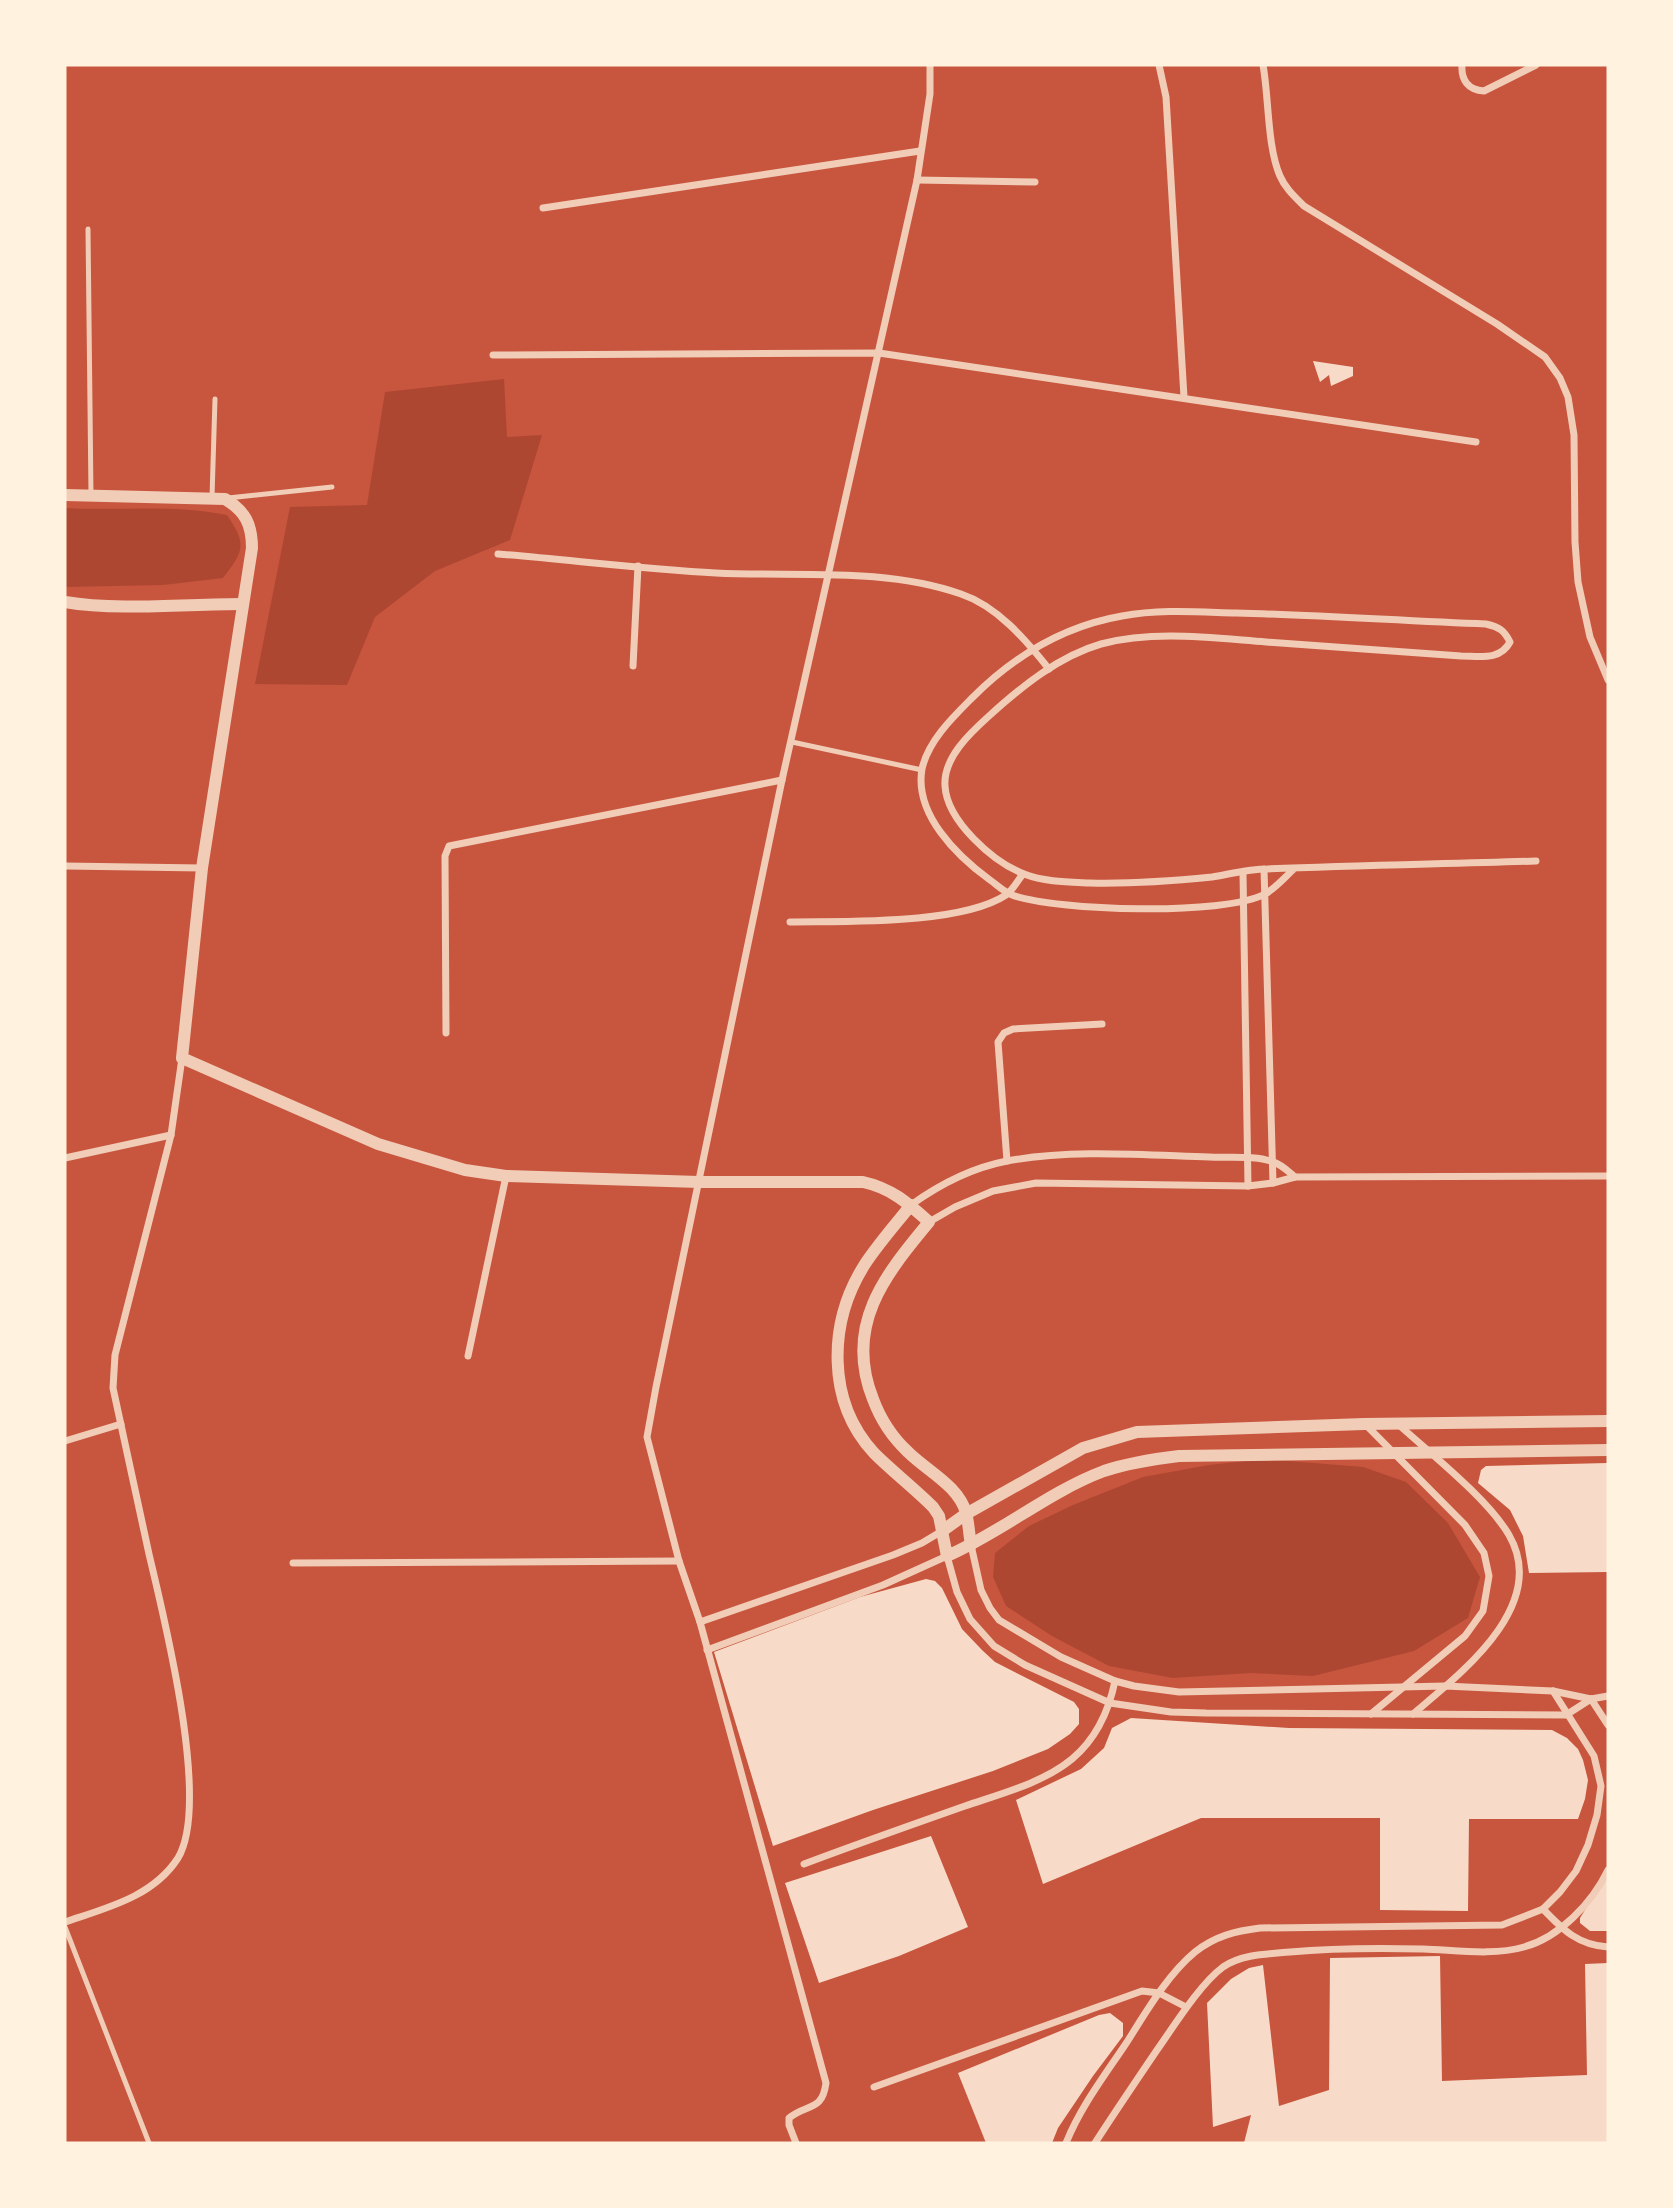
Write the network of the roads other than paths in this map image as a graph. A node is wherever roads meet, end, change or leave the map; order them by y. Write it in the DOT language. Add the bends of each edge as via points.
graph roads {
  1 [pos="930,65"];
  2 [pos="1159,65"];
  3 [pos="1263,65"];
  4 [pos="1462,65"];
  5 [pos="1536,65"];
  6 [pos="920,151"];
  7 [pos="917,180"];
  8 [pos="1035,182"];
  9 [pos="542,208"];
  10 [pos="88,229"];
  11 [pos="878,353"];
  12 [pos="493,355"];
  13 [pos="1184,397"];
  14 [pos="215,399"];
  15 [pos="1476,442"];
  16 [pos="332,487"];
  17 [pos="65,495"];
  18 [pos="91,497"];
  19 [pos="218,498"];
  20 [pos="498,554"];
  21 [pos="638,566"];
  22 [pos="829,575"];
  23 [pos="65,602"];
  24 [pos="242,604"];
  25 [pos="1033,649"];
  26 [pos="633,666"];
  27 [pos="1049,669"];
  28 [pos="1608,680"];
  29 [pos="792,742"];
  30 [pos="922,770"];
  31 [pos="782,780"];
  32 [pos="1536,861"];
  33 [pos="65,866"];
  34 [pos="202,868"];
  35 [pos="1264,869"];
  36 [pos="1294,869"];
  37 [pos="1243,873"];
  38 [pos="1023,874"];
  39 [pos="1009,894"];
  40 [pos="1265,894"];
  41 [pos="1243,901"];
  42 [pos="790,922"];
  43 [pos="1102,1024"];
  44 [pos="446,1033"];
  45 [pos="181,1058"];
  46 [pos="171,1135"];
  47 [pos="65,1158"];
  48 [pos="1247,1158"];
  49 [pos="1007,1161"];
  50 [pos="1273,1162"];
  51 [pos="506,1176"];
  52 [pos="1295,1177"];
  53 [pos="1608,1177"];
  54 [pos="699,1182"];
  55 [pos="1273,1183"];
  56 [pos="1248,1186"];
  57 [pos="911,1205"];
  58 [pos="929,1222"];
  59 [pos="468,1356"];
  60 [pos="1608,1421"];
  61 [pos="121,1424"];
  62 [pos="1364,1424"];
  63 [pos="1398,1424"];
  64 [pos="65,1441"];
  65 [pos="1608,1450"];
  66 [pos="1392,1452"];
  67 [pos="1430,1454"];
  68 [pos="966,1514"];
  69 [pos="942,1531"];
  70 [pos="971,1545"];
  71 [pos="947,1556"];
  72 [pos="679,1561"];
  73 [pos="293,1563"];
  74 [pos="700,1622"];
  75 [pos="707,1650"];
  76 [pos="1115,1681"];
  77 [pos="1445,1686"];
  78 [pos="1402,1689"];
  79 [pos="1553,1691"];
  80 [pos="1608,1696"];
  81 [pos="1591,1699"];
  82 [pos="1110,1703"];
  83 [pos="1371,1714"];
  84 [pos="1413,1714"];
  85 [pos="1566,1715"];
  86 [pos="1608,1725"];
  87 [pos="804,1864"];
  88 [pos="1608,1870"];
  89 [pos="1543,1909"];
  90 [pos="65,1924"];
  91 [pos="1562,1928"];
  92 [pos="1608,1947"];
  93 [pos="1159,1993"];
  94 [pos="1186,2007"];
  95 [pos="874,2087"];
  96 [pos="149,2143"];
  97 [pos="796,2143"];
  98 [pos="1066,2143"];
  99 [pos="1095,2143"];
  1 -- 6 [label="street"];
  2 -- 13 [label="street" via="1166,97"];
  3 -- 28 [label="street" via="1276,164 1294,197 1506,329 1545,357 1560,378 1574,435 1578,582 1590,637"];
  4 -- 5 [label="street" via="1465,82 1484,91"];
  6 -- 7 [label="street"];
  6 -- 9 [label="street"];
  7 -- 8 [label="street"];
  7 -- 11 [label="street"];
  10 -- 18 [label="lane"];
  11 -- 12 [label="street"];
  11 -- 13 [label="street"];
  11 -- 22 [label="street"];
  13 -- 15 [label="street"];
  14 -- 19 [label="lane"];
  16 -- 19 [label="lane"];
  17 -- 18 [label="street"];
  18 -- 19 [label="street"];
  19 -- 24 [label="street" via="239,508 252,533"];
  20 -- 21 [label="street"];
  21 -- 22 [label="street"];
  21 -- 26 [label="street"];
  22 -- 25 [label="street" via="905,581 962,594 998,615"];
  22 -- 29 [label="street"];
  23 -- 24 [label="street"];
  24 -- 34 [label="street"];
  25 -- 27 [label="street"];
  25 -- 27 [label="street" via="1083,626 1159,611 1486,624 1503,630 1510,642 1497,656 1461,656 1153,637 1100,645"];
  25 -- 30 [label="street" via="1004,668 959,711 929,750"];
  27 -- 38 [label="street" via="983,721 960,746 945,775 948,800 964,828 991,854"];
  29 -- 30 [label="lane"];
  29 -- 31 [label="street"];
  30 -- 39 [label="street" via="924,797 937,825 974,868"];
  31 -- 44 [label="street" via="449,846 445,856"];
  31 -- 54 [label="street"];
  32 -- 36 [label="street"];
  33 -- 34 [label="street"];
  34 -- 45 [label="street"];
  35 -- 36 [label="street"];
  35 -- 37 [label="street"];
  35 -- 40 [label="street"];
  36 -- 40 [label="street"];
  37 -- 38 [label="street" via="1121,884 1046,880"];
  37 -- 41 [label="street"];
  38 -- 39 [label="street"];
  39 -- 41 [label="street" via="1076,907 1170,908"];
  39 -- 42 [label="street" via="973,908 911,919"];
  40 -- 41 [label="street"];
  40 -- 50 [label="street"];
  41 -- 48 [label="street"];
  43 -- 49 [label="street" via="1004,1033 999,1042"];
  45 -- 46 [label="street"];
  45 -- 51 [label="street" via="378,1144 465,1170"];
  46 -- 47 [label="street"];
  46 -- 61 [label="street" via="115,1355 113,1388"];
  48 -- 49 [label="street" via="1132,1155"];
  48 -- 50 [label="street"];
  48 -- 56 [label="street"];
  49 -- 57 [label="street" via="956,1177"];
  50 -- 52 [label="street"];
  50 -- 55 [label="street"];
  51 -- 54 [label="street"];
  51 -- 59 [label="street"];
  52 -- 53 [label="street"];
  52 -- 55 [label="street"];
  54 -- 57 [label="street" via="863,1182 888,1189"];
  54 -- 72 [label="street" via="647,1437"];
  55 -- 56 [label="street"];
  56 -- 58 [label="street" via="1036,1183 993,1191"];
  57 -- 58 [label="street"];
  57 -- 69 [label="street" via="872,1254 851,1290 840,1328 838,1373 851,1415 864,1438 933,1507"];
  58 -- 68 [label="street" via="878,1290 864,1326 862,1356 867,1386 886,1424 906,1451 954,1491"];
  60 -- 63 [label="street"];
  61 -- 64 [label="street"];
  61 -- 90 [label="street" via="174,1664 188,1767 185,1840 175,1862 152,1886"];
  62 -- 63 [label="street"];
  62 -- 66 [label="street"];
  62 -- 68 [label="street" via="1137,1432 1083,1448"];
  63 -- 67 [label="street"];
  65 -- 67 [label="street"];
  66 -- 67 [label="street"];
  66 -- 70 [label="street" via="1179,1456 1144,1461 1070,1486"];
  66 -- 78 [label="street" via="1477,1540 1489,1576 1477,1623"];
  67 -- 77 [label="street" via="1490,1510 1509,1535 1520,1569 1506,1620"];
  68 -- 69 [label="street"];
  68 -- 70 [label="street"];
  69 -- 71 [label="street"];
  69 -- 74 [label="street" via="893,1555"];
  70 -- 71 [label="street"];
  70 -- 76 [label="street" via="981,1590 999,1620 1061,1657"];
  71 -- 75 [label="street" via="883,1585"];
  71 -- 82 [label="street" via="970,1619 994,1646"];
  72 -- 73 [label="street"];
  72 -- 74 [label="street"];
  74 -- 75 [label="street"];
  75 -- 97 [label="street" via="826,2083 824,2096 815,2107 789,2118"];
  76 -- 78 [label="street" via="1179,1692"];
  76 -- 82 [label="street"];
  77 -- 78 [label="street"];
  77 -- 79 [label="street"];
  77 -- 84 [label="street"];
  78 -- 83 [label="street"];
  79 -- 81 [label="street"];
  79 -- 85 [label="street"];
  80 -- 81 [label="street"];
  81 -- 85 [label="street"];
  81 -- 86 [label="street"];
  82 -- 83 [label="street" via="1182,1712"];
  82 -- 87 [label="street" via="1087,1744 1046,1775"];
  83 -- 84 [label="street"];
  84 -- 85 [label="street"];
  85 -- 89 [label="street" via="1594,1756 1601,1786 1599,1805 1576,1871"];
  88 -- 91 [label="street" via="1594,1894"];
  89 -- 91 [label="street"];
  89 -- 93 [label="street" via="1502,1925 1243,1930 1213,1940 1194,1953"];
  90 -- 96 [label="lane"];
  91 -- 92 [label="street" via="1591,1946"];
  91 -- 94 [label="street" via="1523,1948 1499,1951 1404,1949 1258,1955 1222,1968"];
  93 -- 94 [label="street"];
  93 -- 95 [label="street" via="1142,1991"];
  93 -- 98 [label="street" via="1076,2119"];
  94 -- 99 [label="street"];
}
